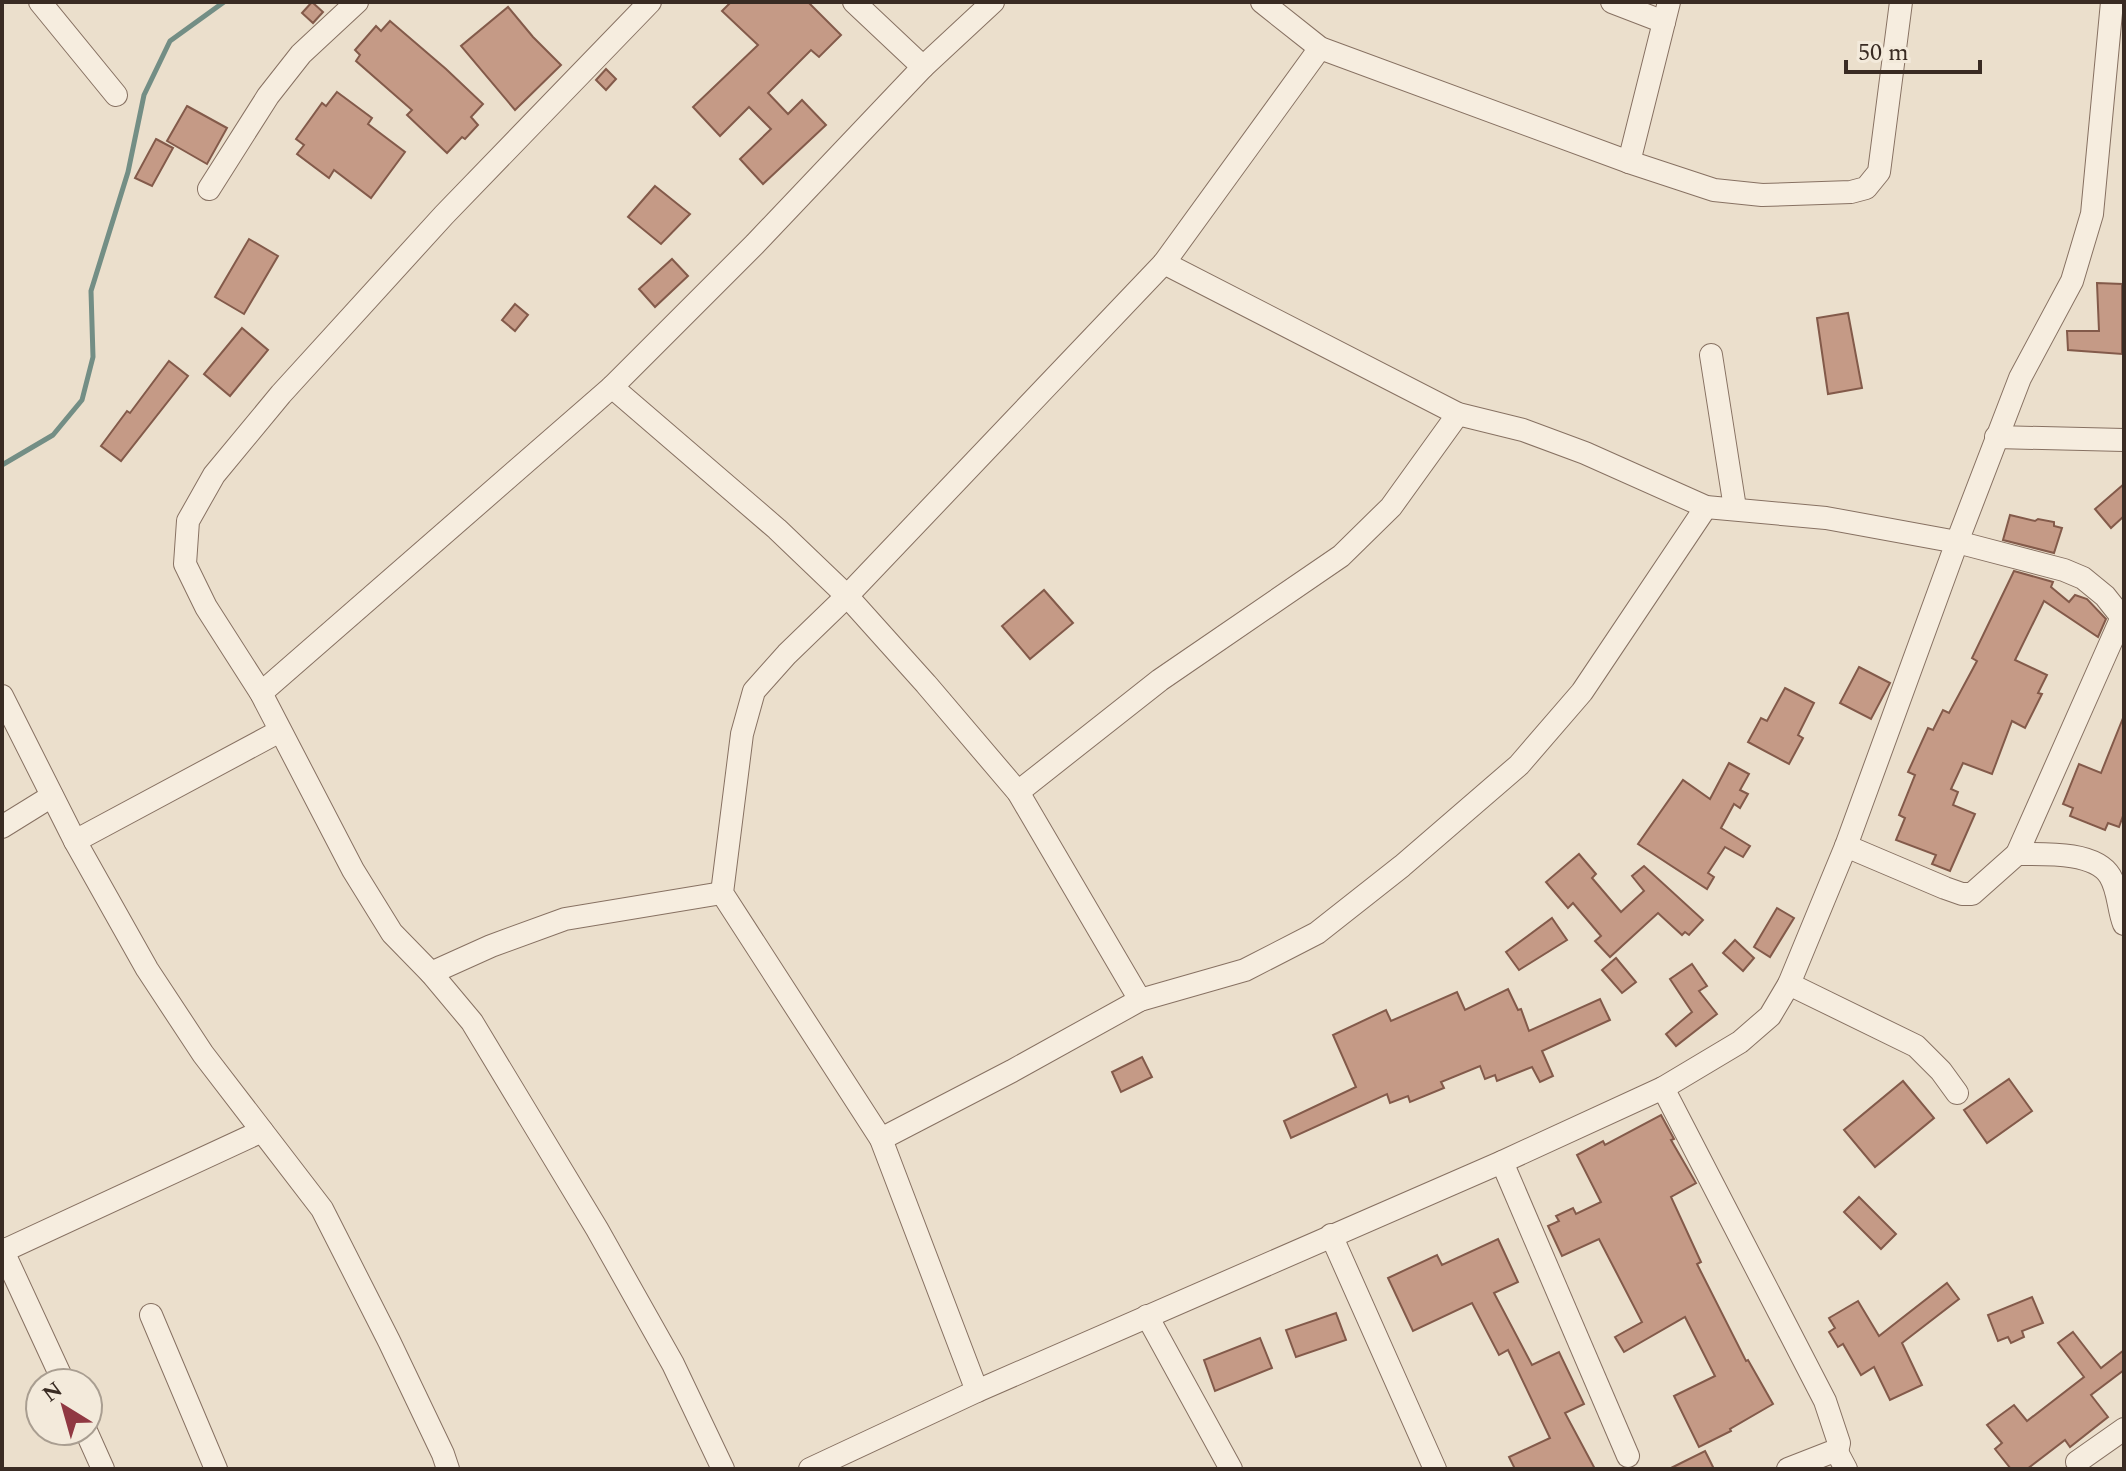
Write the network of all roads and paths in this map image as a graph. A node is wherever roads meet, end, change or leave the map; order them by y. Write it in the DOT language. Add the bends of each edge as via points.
graph roads {
  1 [pos="40,2"];
  2 [pos="357,2"];
  3 [pos="650,2"];
  4 [pos="854,2"];
  5 [pos="993,2"];
  6 [pos="1262,2"];
  7 [pos="1612,2"];
  8 [pos="1901,2"];
  9 [pos="2112,2"];
  10 [pos="1667,12"];
  11 [pos="1320,48"];
  12 [pos="923,67"];
  13 [pos="116,95"];
  14 [pos="1629,162"];
  15 [pos="209,189"];
  16 [pos="1164,263"];
  17 [pos="1711,355"];
  18 [pos="612,387"];
  19 [pos="1458,414"];
  20 [pos="1996,437"];
  21 [pos="2124,440"];
  22 [pos="1706,507"];
  23 [pos="1735,508"];
  24 [pos="1957,542"];
  25 [pos="847,596"];
  26 [pos="2123,619"];
  27 [pos="261,693"];
  28 [pos="2,696"];
  29 [pos="280,731"];
  30 [pos="1018,792"];
  31 [pos="52,796"];
  32 [pos="2,827"];
  33 [pos="75,841"];
  34 [pos="1846,846"];
  35 [pos="2017,854"];
  36 [pos="722,893"];
  37 [pos="2124,924"];
  38 [pos="431,973"];
  39 [pos="1789,984"];
  40 [pos="1140,1000"];
  41 [pos="1663,1088"];
  42 [pos="1957,1093"];
  43 [pos="262,1131"];
  44 [pos="881,1139"];
  45 [pos="1502,1162"];
  46 [pos="1331,1235"];
  47 [pos="2,1250"];
  48 [pos="151,1315"];
  49 [pos="1147,1316"];
  50 [pos="57,1367"];
  51 [pos="977,1391"];
  52 [pos="2124,1429"];
  53 [pos="93,1447"];
  54 [pos="1628,1456"];
  55 [pos="1841,1460"];
  56 [pos="2077,1462"];
  57 [pos="103,1469"];
  58 [pos="216,1469"];
  59 [pos="448,1469"];
  60 [pos="723,1469"];
  61 [pos="810,1469"];
  62 [pos="1231,1469"];
  63 [pos="1435,1469"];
  64 [pos="1788,1469"];
  1 -- 13 [label="street"];
  2 -- 15 [label="street" via="301,54"];
  3 -- 27 [label="street" via="444,215 281,394 207,487 188,521 185,564"];
  4 -- 12 [label="street"];
  5 -- 12 [label="street"];
  6 -- 11 [label="street"];
  7 -- 10 [label="street"];
  8 -- 14 [label="street" via="1879,172 1866,188 1762,195 1714,190"];
  9 -- 20 [label="street" via="2092,214 2072,281 2020,378"];
  10 -- 14 [label="street"];
  11 -- 14 [label="street"];
  11 -- 16 [label="street"];
  12 -- 18 [label="street"];
  16 -- 19 [label="street"];
  16 -- 25 [label="street"];
  17 -- 23 [label="street"];
  18 -- 25 [label="street"];
  18 -- 27 [label="street"];
  19 -- 22 [label="street" via="1585,453"];
  19 -- 30 [label="street" via="1391,507 1341,556 1160,680"];
  20 -- 21 [label="street"];
  20 -- 24 [label="street"];
  22 -- 23 [label="street"];
  22 -- 40 [label="street" via="1582,692 1519,765 1463,815 1317,933 1245,970"];
  23 -- 24 [label="street"];
  24 -- 26 [label="street" via="2083,578"];
  24 -- 34 [label="street"];
  25 -- 30 [label="street"];
  25 -- 36 [label="street" via="754,691 742,734"];
  26 -- 35 [label="street"];
  27 -- 29 [label="street"];
  28 -- 31 [label="street"];
  29 -- 33 [label="street"];
  29 -- 38 [label="street" via="392,933"];
  30 -- 40 [label="street"];
  31 -- 32 [label="street"];
  31 -- 33 [label="street"];
  33 -- 43 [label="street" via="147,969"];
  34 -- 35 [label="street" via="1962,894 1972,894"];
  34 -- 39 [label="street"];
  35 -- 37 [label="street" via="2093,861 2109,873"];
  36 -- 38 [label="street" via="565,919"];
  36 -- 44 [label="street"];
  38 -- 60 [label="street" via="472,1022 597,1229 673,1364"];
  39 -- 41 [label="street" via="1770,1016 1740,1042"];
  39 -- 42 [label="street" via="1916,1046"];
  40 -- 44 [label="street"];
  41 -- 45 [label="street"];
  41 -- 55 [label="street" via="1825,1401"];
  43 -- 47 [label="street"];
  43 -- 59 [label="street" via="322,1209"];
  44 -- 51 [label="street"];
  45 -- 46 [label="street"];
  45 -- 54 [label="street"];
  46 -- 49 [label="street"];
  46 -- 63 [label="street"];
  47 -- 50 [label="street"];
  48 -- 58 [label="street"];
  49 -- 51 [label="street"];
  49 -- 62 [label="street"];
  51 -- 61 [label="street"];
  52 -- 56 [label="street"];
  53 -- 57 [label="street"];
  55 -- 64 [label="street" via="1829,1453"];
}
